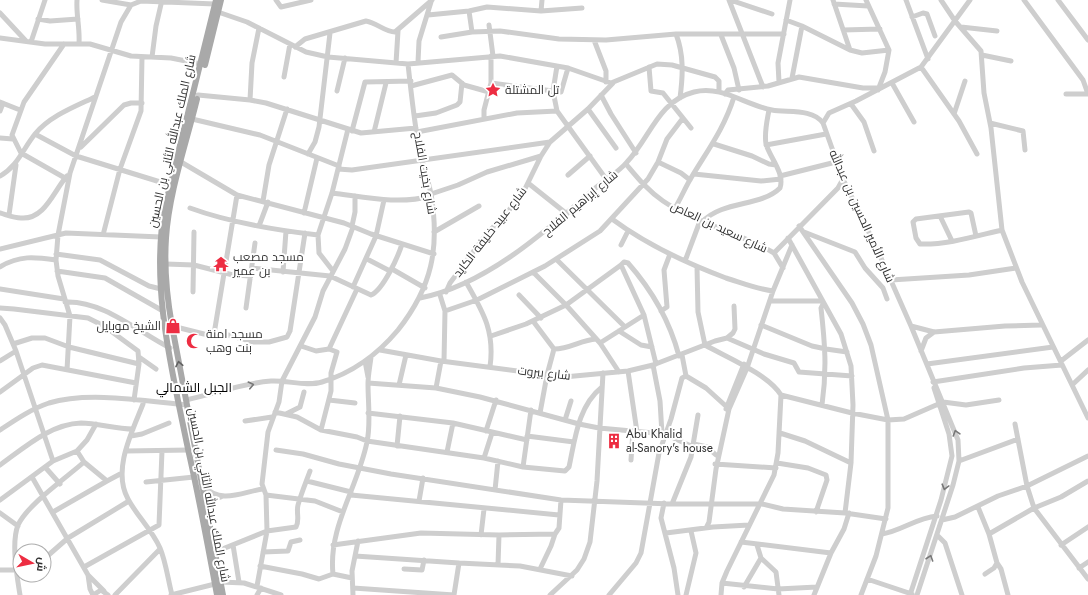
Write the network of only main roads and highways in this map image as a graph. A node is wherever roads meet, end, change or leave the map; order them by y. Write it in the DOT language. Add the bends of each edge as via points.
graph roads {
  1 [pos="217,1"];
  2 [pos="185,140"];
  3 [pos="182,152"];
  4 [pos="218,583"];
  5 [pos="217,595"];
  6 [pos="223,595"];
  1 -- 2 [label="main road, شارع الملك عبدالله الثاني بن الحسين"];
  1 -- 2 [label="main road, شارع الملك عبدالله الثاني بن الحسين" via="218,12"];
  2 -- 3 [label="main road, شارع الملك عبدالله الثاني بن الحسين"];
  4 -- 3 [label="main road, شارع الملك عبدالله الثاني بن الحسين, one-way" via="215,552 168,297 166,234"];
  3 -- 4 [label="main road, شارع الملك عبدالله الثاني بن الحسين" via="170,185 161,237 161,289 179,406"];
  4 -- 5 [label="main road, شارع الملك عبدالله الثاني بن الحسين"];
  4 -- 6 [label="main road, شارع الملك عبدالله الثاني بن الحسين"];
}
